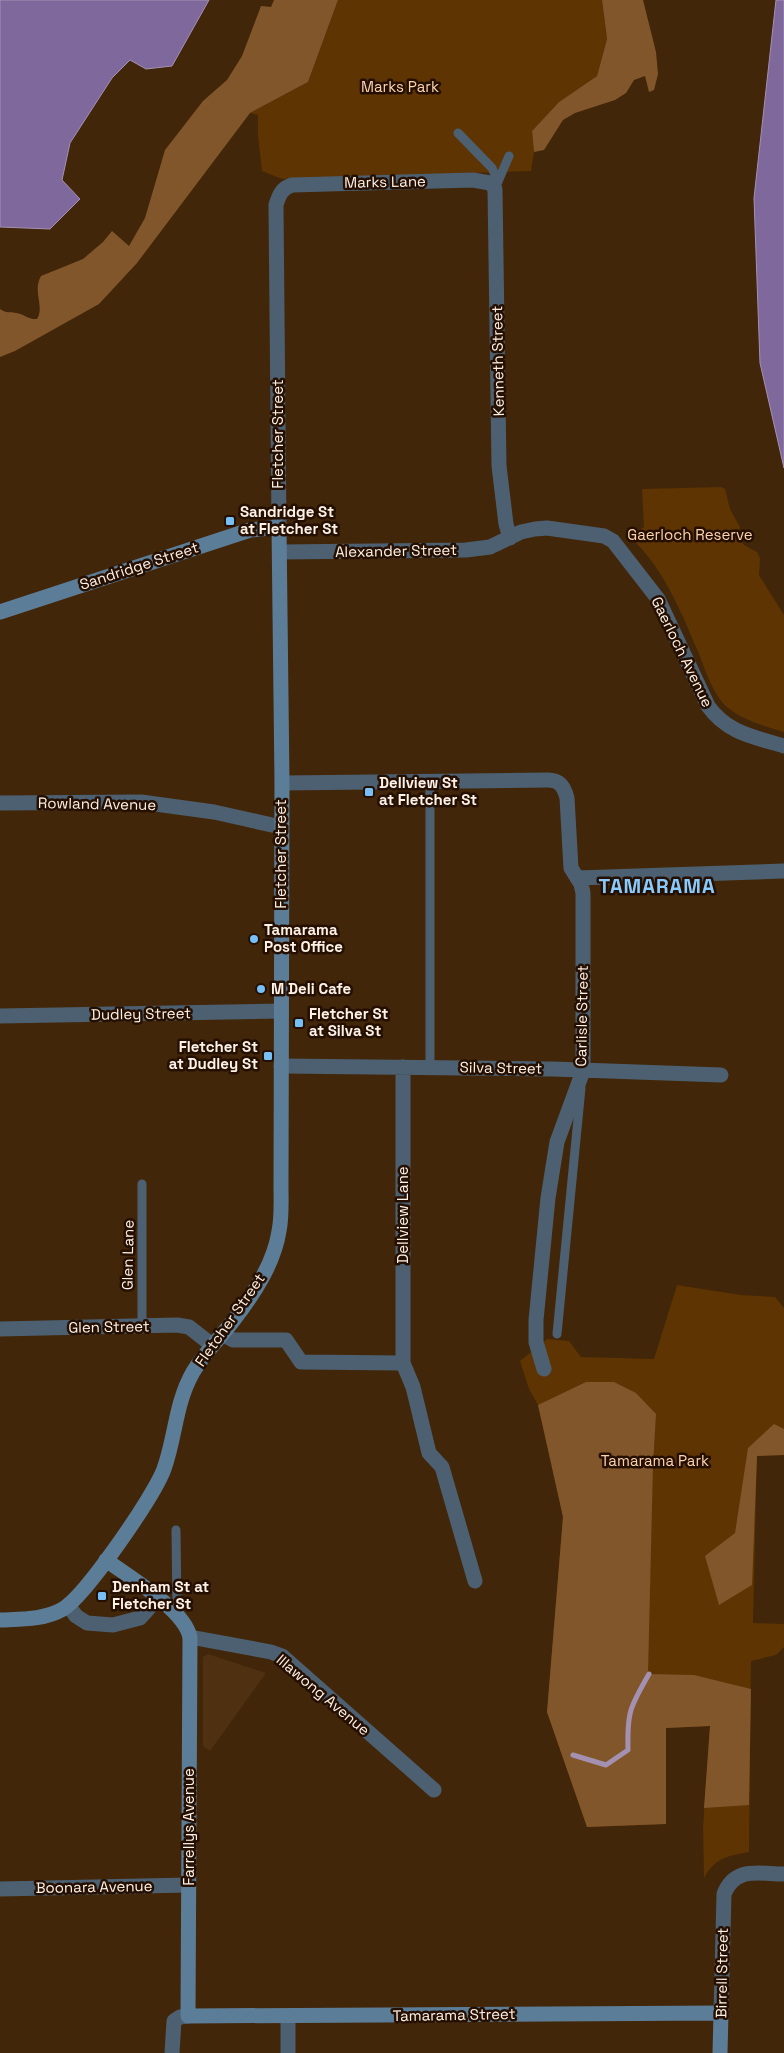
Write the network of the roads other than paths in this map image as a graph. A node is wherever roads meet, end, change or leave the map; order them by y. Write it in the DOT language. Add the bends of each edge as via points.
graph roads {
  1 [pos="458,133"];
  2 [pos="509,156"];
  3 [pos="494,185"];
  4 [pos="282,191"];
  5 [pos="279,526"];
  6 [pos="510,538"];
  7 [pos="280,552"];
  8 [pos="0,612"];
  9 [pos="784,746"];
  10 [pos="430,781"];
  11 [pos="282,783"];
  12 [pos="0,803"];
  13 [pos="282,827"];
  14 [pos="784,871"];
  15 [pos="577,878"];
  16 [pos="281,1011"];
  17 [pos="0,1016"];
  18 [pos="281,1066"];
  19 [pos="403,1067"];
  20 [pos="430,1068"];
  21 [pos="583,1071"];
  22 [pos="721,1076"];
  23 [pos="142,1184"];
  24 [pos="142,1326"];
  25 [pos="0,1329"];
  26 [pos="222,1334"];
  27 [pos="557,1334"];
  28 [pos="212,1345"];
  29 [pos="403,1363"];
  30 [pos="544,1369"];
  31 [pos="176,1530"];
  32 [pos="106,1560"];
  33 [pos="475,1581"];
  34 [pos="158,1598"];
  35 [pos="68,1605"];
  36 [pos="177,1613"];
  37 [pos="0,1620"];
  38 [pos="190,1637"];
  39 [pos="434,1790"];
  40 [pos="784,1874"];
  41 [pos="188,1885"];
  42 [pos="0,1889"];
  43 [pos="721,2014"];
  44 [pos="188,2016"];
  45 [pos="288,2017"];
  46 [pos="172,2053"];
  47 [pos="288,2053"];
  48 [pos="720,2053"];
  1 -- 3 [label="lane" via="492,168"];
  2 -- 3 [label="lane"];
  3 -- 4 [label="street, Marks Lane" via="474,180 292,185"];
  3 -- 6 [label="street, Kenneth Street" via="499,466"];
  4 -- 5 [label="street, Fletcher Street" via="276,205"];
  5 -- 7 [label="street, Fletcher Street"];
  5 -- 8 [label="street, Sandridge Street" via="250,530"];
  6 -- 7 [label="street, Alexander Street" via="490,547 466,550"];
  6 -- 9 [label="street, Gaerloch Avenue" via="527,530 547,528 604,536 613,541 658,599 716,718 734,730"];
  7 -- 11 [label="street, Fletcher Street"];
  10 -- 11 [label="street"];
  10 -- 15 [label="street, Carlisle Street" via="548,780 559,783 567,798 571,868"];
  10 -- 20 [label="lane"];
  11 -- 13 [label="street, Fletcher Street"];
  12 -- 13 [label="street, Rowland Avenue" via="140,802 214,812"];
  13 -- 16 [label="street, Fletcher Street"];
  14 -- 15 [label="street"];
  15 -- 21 [label="street, Carlisle Street" via="583,893"];
  16 -- 17 [label="street, Dudley Street"];
  16 -- 18 [label="street, Fletcher Street"];
  18 -- 19 [label="street, Silva Street"];
  18 -- 26 [label="street, Fletcher Street" via="281,1216 277,1244 252,1295"];
  19 -- 20 [label="street, Silva Street"];
  19 -- 29 [label="street, Dellview Lane"];
  20 -- 21 [label="street, Silva Street"];
  21 -- 22 [label="street, Silva Street"];
  21 -- 27 [label="lane"];
  21 -- 30 [label="street, Carlisle Street" via="557,1142 548,1198 536,1320 536,1342"];
  23 -- 24 [label="lane, Glen Lane"];
  24 -- 25 [label="street, Glen Street"];
  24 -- 28 [label="street, Glen Street" via="189,1327"];
  26 -- 28 [label="street, Fletcher Street"];
  26 -- 29 [label="street" via="232,1340 286,1340 301,1362"];
  28 -- 32 [label="street, Fletcher Street" via="181,1397 168,1457 158,1482"];
  29 -- 33 [label="street" via="413,1387 430,1452 442,1467"];
  31 -- 36 [label="lane"];
  32 -- 34 [label="street"];
  32 -- 35 [label="street, Fletcher Street"];
  34 -- 35 [label="street" via="140,1618 113,1625 88,1624"];
  34 -- 36 [label="street"];
  35 -- 37 [label="street" via="37,1618"];
  36 -- 38 [label="street" via="188,1628"];
  38 -- 39 [label="street, Illawong Avenue" via="282,1656"];
  38 -- 41 [label="street, Farrellys Avenue"];
  40 -- 43 [label="street, Birrell Street" via="740,1875 733,1878 724,1894"];
  41 -- 42 [label="street, Boonara Avenue"];
  41 -- 44 [label="street, Farrellys Avenue"];
  43 -- 45 [label="street, Tamarama Street"];
  43 -- 48 [label="street, Birrell Street"];
  44 -- 45 [label="street, Tamarama Street"];
  44 -- 46 [label="street" via="180,2016 174,2021"];
  45 -- 47 [label="street"];
}
